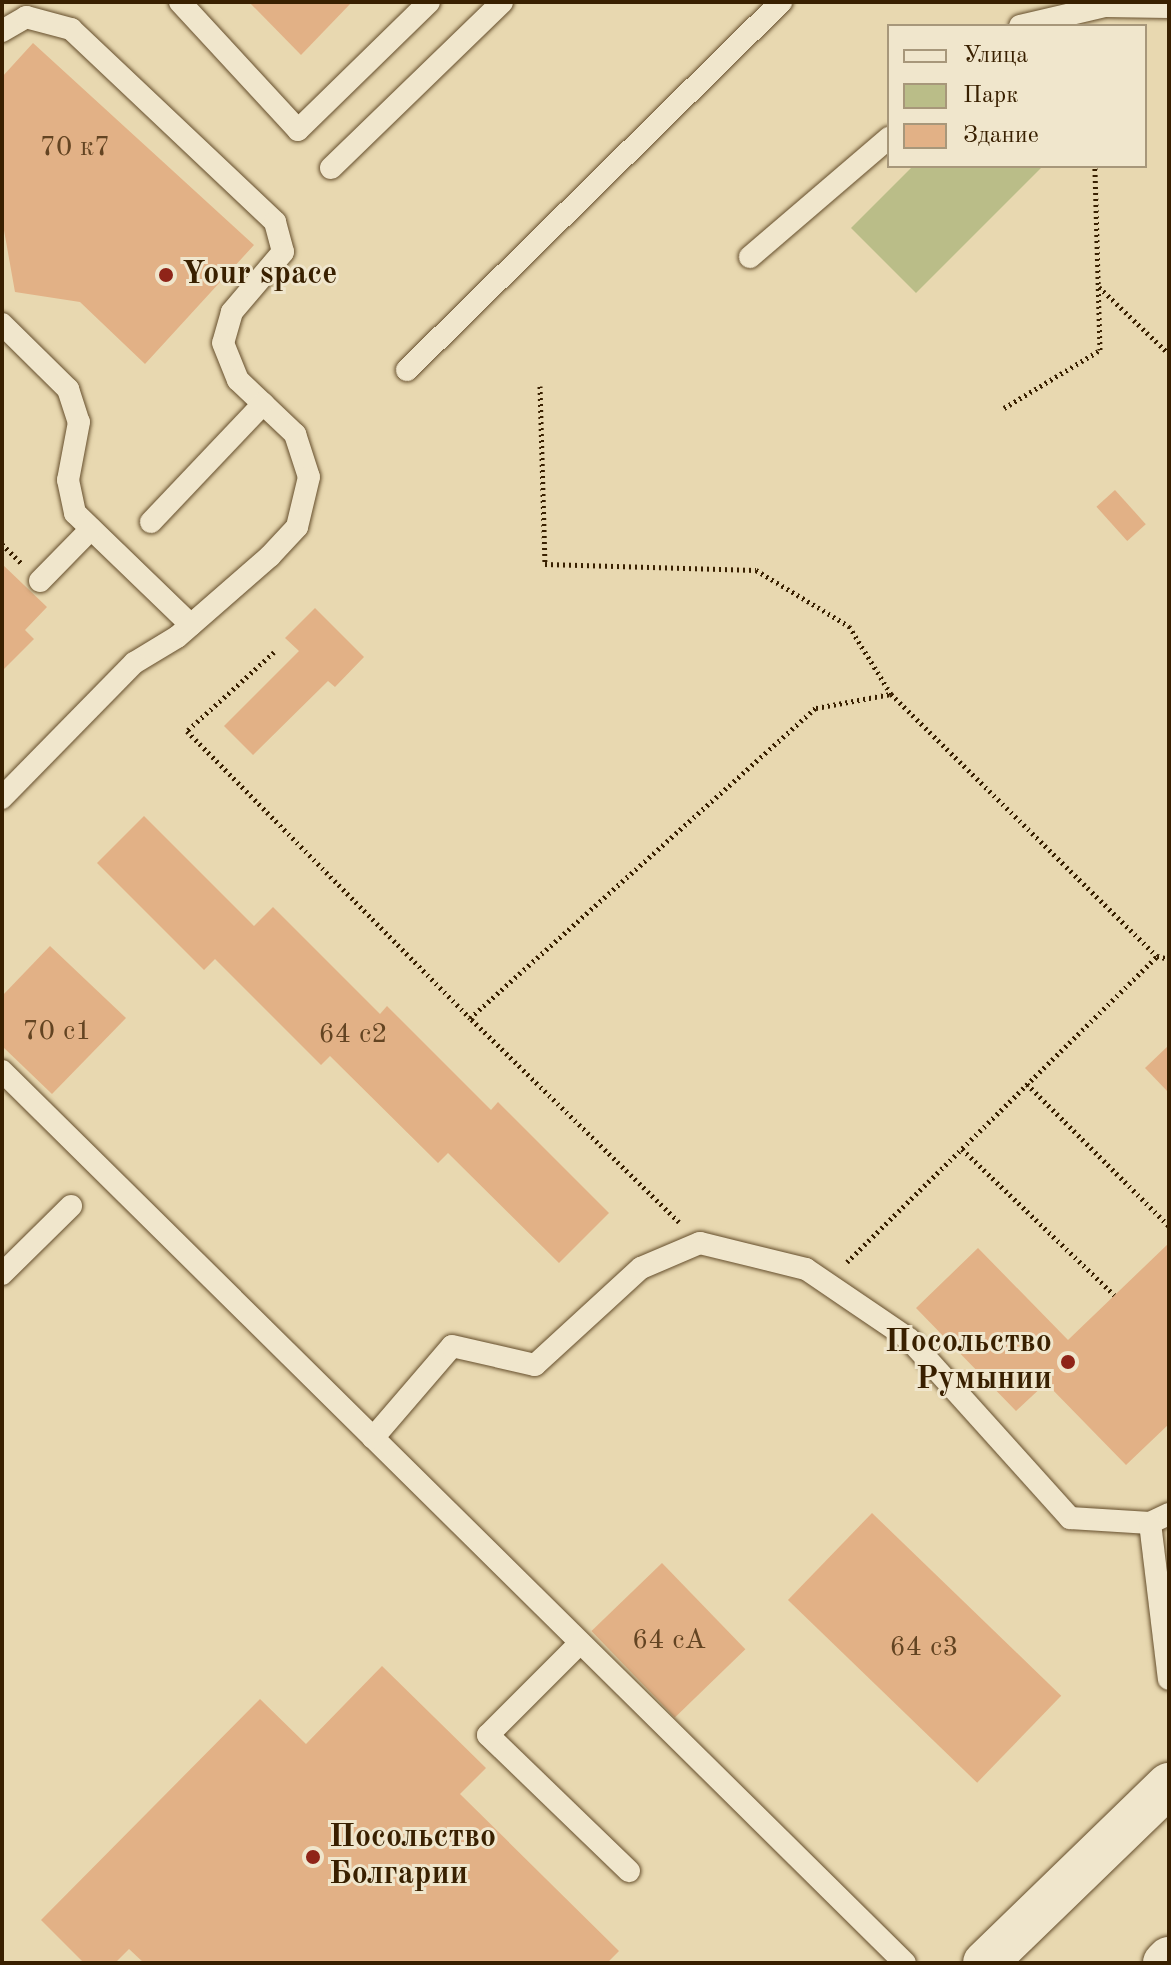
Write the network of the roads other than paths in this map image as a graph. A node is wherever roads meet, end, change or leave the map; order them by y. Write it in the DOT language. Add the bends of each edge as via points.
graph roads {
  1 [pos="180,2"];
  2 [pos="429,2"];
  3 [pos="502,2"];
  4 [pos="781,2"];
  5 [pos="1169,7"];
  6 [pos="1028,24"];
  7 [pos="2,31"];
  8 [pos="887,140"];
  9 [pos="331,168"];
  10 [pos="750,257"];
  11 [pos="2,324"];
  12 [pos="407,370"];
  13 [pos="263,404"];
  14 [pos="151,522"];
  15 [pos="91,529"];
  16 [pos="40,581"];
  17 [pos="191,625"];
  18 [pos="2,798"];
  19 [pos="2,1071"];
  20 [pos="71,1206"];
  21 [pos="2,1274"];
  22 [pos="373,1438"];
  23 [pos="1159,1519"];
  24 [pos="580,1643"];
  25 [pos="1169,1679"];
  26 [pos="1169,1785"];
  27 [pos="629,1871"];
  28 [pos="1169,1959"];
  29 [pos="905,1963"];
  30 [pos="985,1963"];
  31 [pos="1165,1963"];
  1 -- 2 [label="lane" via="298,130"];
  3 -- 9 [label="lane"];
  4 -- 12 [label="lane"];
  5 -- 6 [label="lane" via="1105,6"];
  7 -- 13 [label="lane" via="26,17 71,29 275,222 283,252 232,312 223,343 238,380"];
  8 -- 10 [label="lane"];
  11 -- 15 [label="lane" via="68,389 79,431 68,491"];
  13 -- 14 [label="lane"];
  13 -- 17 [label="lane" via="304,452 308,500 297,527"];
  15 -- 16 [label="lane"];
  15 -- 17 [label="lane"];
  17 -- 18 [label="lane" via="134,663"];
  19 -- 22 [label="lane"];
  20 -- 21 [label="lane"];
  22 -- 23 [label="lane" via="452,1346 535,1365 641,1268 700,1243 806,1269 909,1339 1070,1518"];
  22 -- 24 [label="lane"];
  23 -- 25 [label="lane"];
  24 -- 27 [label="lane" via="488,1735"];
  24 -- 29 [label="lane"];
  26 -- 30 [label="street"];
  28 -- 31 [label="street"];
}
